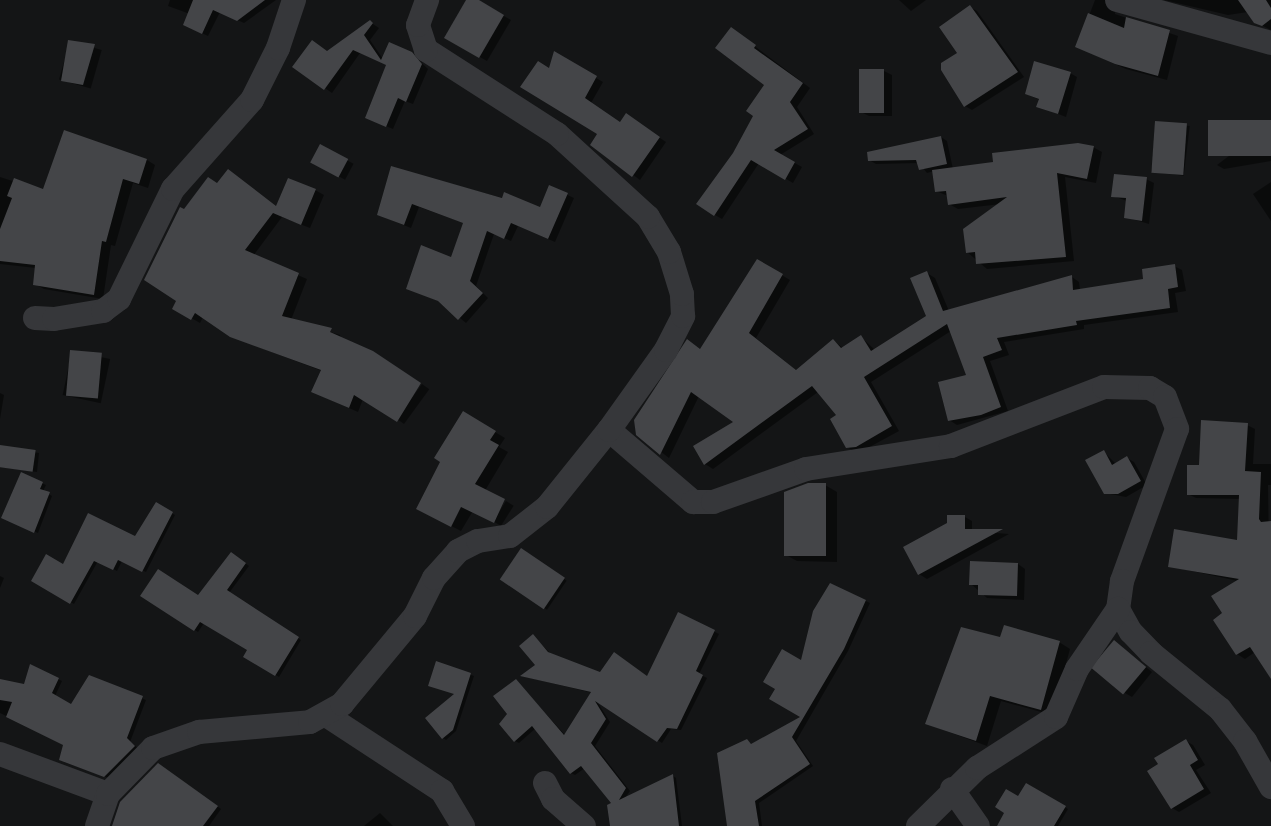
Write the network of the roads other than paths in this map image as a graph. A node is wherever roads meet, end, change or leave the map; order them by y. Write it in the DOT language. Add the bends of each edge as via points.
graph roads {
  1 [pos="294,0"];
  2 [pos="427,0"];
  3 [pos="1117,0"];
  4 [pos="1271,43"];
  5 [pos="35,318"];
  6 [pos="609,430"];
  7 [pos="1118,609"];
  8 [pos="326,716"];
  9 [pos="0,754"];
  10 [pos="545,783"];
  11 [pos="1271,787"];
  12 [pos="952,789"];
  13 [pos="108,794"];
  14 [pos="97,826"];
  15 [pos="463,826"];
  16 [pos="584,826"];
  17 [pos="918,826"];
  18 [pos="978,826"];
  1 -- 5 [label="street" via="278,48 252,100 173,189 119,299 103,311"];
  2 -- 6 [label="street" via="418,25 426,50 557,134 648,217 669,252 682,294 683,316 666,350"];
  3 -- 4 [label="street"];
  6 -- 7 [label="street" via="693,502 713,501 806,469 951,446 1104,387 1149,388 1165,397 1177,429 1122,581"];
  6 -- 8 [label="street" via="527,526 510,536 478,541 446,563 415,616 342,704"];
  7 -- 11 [label="street" via="1131,632 1151,653 1220,709 1245,741"];
  7 -- 12 [label="street" via="1077,669 1056,717 997,752"];
  8 -- 13 [label="street" via="310,722 199,732 172,740 153,748"];
  8 -- 15 [label="street" via="442,791"];
  9 -- 13 [label="street"];
  10 -- 16 [label="street" via="553,799"];
  12 -- 17 [label="street"];
  12 -- 18 [label="street"];
  13 -- 14 [label="street"];
}
